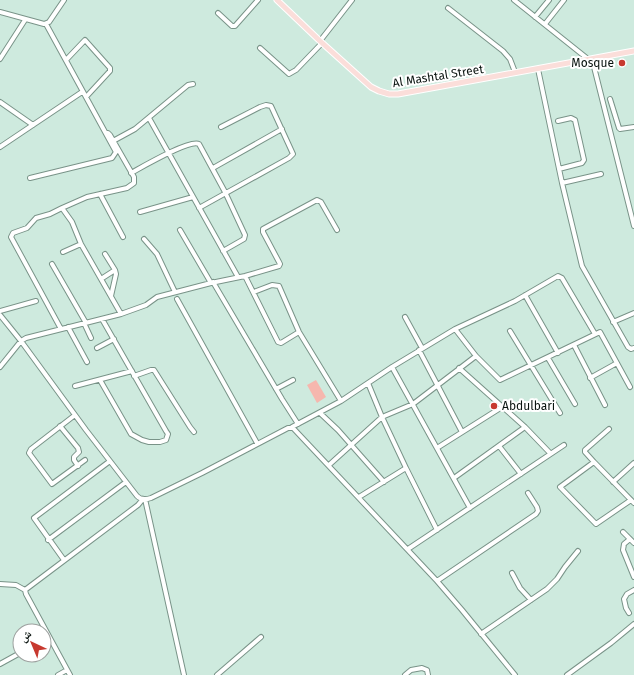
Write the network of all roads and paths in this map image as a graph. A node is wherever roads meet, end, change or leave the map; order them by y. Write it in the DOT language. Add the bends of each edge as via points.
graph roads {
  1 [pos="64,0"];
  2 [pos="258,0"];
  3 [pos="277,0"];
  4 [pos="352,0"];
  5 [pos="514,0"];
  6 [pos="549,0"];
  7 [pos="564,0"];
  8 [pos="448,8"];
  9 [pos="0,12"];
  10 [pos="218,13"];
  11 [pos="535,17"];
  12 [pos="25,20"];
  13 [pos="46,24"];
  14 [pos="545,24"];
  15 [pos="321,42"];
  16 [pos="260,48"];
  17 [pos="634,51"];
  18 [pos="0,59"];
  19 [pos="590,59"];
  20 [pos="66,60"];
  21 [pos="538,69"];
  22 [pos="515,72"];
  23 [pos="193,84"];
  24 [pos="82,92"];
  25 [pos="86,97"];
  26 [pos="610,99"];
  27 [pos="0,102"];
  28 [pos="149,118"];
  29 [pos="558,121"];
  30 [pos="33,125"];
  31 [pos="221,127"];
  32 [pos="634,127"];
  33 [pos="282,129"];
  34 [pos="106,133"];
  35 [pos="113,141"];
  36 [pos="0,147"];
  37 [pos="168,152"];
  38 [pos="213,168"];
  39 [pos="560,169"];
  40 [pos="131,173"];
  41 [pos="601,174"];
  42 [pos="30,178"];
  43 [pos="562,183"];
  44 [pos="225,192"];
  45 [pos="100,194"];
  46 [pos="193,197"];
  47 [pos="62,208"];
  48 [pos="199,208"];
  49 [pos="140,212"];
  50 [pos="634,226"];
  51 [pos="180,230"];
  52 [pos="337,230"];
  53 [pos="123,237"];
  54 [pos="144,239"];
  55 [pos="81,244"];
  56 [pos="223,251"];
  57 [pos="63,252"];
  58 [pos="105,254"];
  59 [pos="52,264"];
  60 [pos="115,270"];
  61 [pos="238,276"];
  62 [pos="245,276"];
  63 [pos="101,279"];
  64 [pos="212,282"];
  65 [pos="175,292"];
  66 [pos="254,292"];
  67 [pos="525,295"];
  68 [pos="111,296"];
  69 [pos="177,299"];
  70 [pos="36,301"];
  71 [pos="0,311"];
  72 [pos="634,313"];
  73 [pos="121,314"];
  74 [pos="0,315"];
  75 [pos="405,317"];
  76 [pos="102,319"];
  77 [pos="613,322"];
  78 [pos="85,323"];
  79 [pos="68,327"];
  80 [pos="61,329"];
  81 [pos="455,329"];
  82 [pos="510,331"];
  83 [pos="299,332"];
  84 [pos="595,334"];
  85 [pos="91,338"];
  86 [pos="114,339"];
  87 [pos="21,341"];
  88 [pos="574,345"];
  89 [pos="97,348"];
  90 [pos="634,348"];
  91 [pos="420,349"];
  92 [pos="558,353"];
  93 [pos="476,356"];
  94 [pos="548,358"];
  95 [pos="87,362"];
  96 [pos="617,363"];
  97 [pos="532,365"];
  98 [pos="1,366"];
  99 [pos="392,367"];
  100 [pos="460,368"];
  101 [pos="133,374"];
  102 [pos="590,378"];
  103 [pos="100,380"];
  104 [pos="293,380"];
  105 [pos="368,383"];
  106 [pos="436,385"];
  107 [pos="75,386"];
  108 [pos="630,387"];
  109 [pos="276,390"];
  110 [pos="341,401"];
  111 [pos="413,404"];
  112 [pos="575,404"];
  113 [pos="605,405"];
  114 [pos="502,407"];
  115 [pos="320,413"];
  116 [pos="560,413"];
  117 [pos="75,415"];
  118 [pos="382,417"];
  119 [pos="298,424"];
  120 [pos="60,426"];
  121 [pos="291,427"];
  122 [pos="525,427"];
  123 [pos="609,429"];
  124 [pos="194,432"];
  125 [pos="462,432"];
  126 [pos="257,443"];
  127 [pos="352,445"];
  128 [pos="564,445"];
  129 [pos="500,446"];
  130 [pos="437,448"];
  131 [pos="548,455"];
  132 [pos="85,460"];
  133 [pos="110,461"];
  134 [pos="594,462"];
  135 [pos="634,463"];
  136 [pos="329,465"];
  137 [pos="78,466"];
  138 [pos="406,468"];
  139 [pos="521,474"];
  140 [pos="454,478"];
  141 [pos="126,482"];
  142 [pos="384,482"];
  143 [pos="613,482"];
  144 [pos="528,493"];
  145 [pos="359,497"];
  146 [pos="144,499"];
  147 [pos="633,502"];
  148 [pos="470,508"];
  149 [pos="437,530"];
  150 [pos="624,532"];
  151 [pos="630,539"];
  152 [pos="48,540"];
  153 [pos="634,543"];
  154 [pos="408,549"];
  155 [pos="578,552"];
  156 [pos="64,560"];
  157 [pos="512,573"];
  158 [pos="634,577"];
  159 [pos="437,581"];
  160 [pos="0,584"];
  161 [pos="25,590"];
  162 [pos="634,590"];
  163 [pos="531,600"];
  164 [pos="629,613"];
  165 [pos="42,623"];
  166 [pos="634,624"];
  167 [pos="482,634"];
  168 [pos="261,637"];
  169 [pos="52,642"];
  170 [pos="12,657"];
  171 [pos="0,664"];
  172 [pos="67,670"];
  173 [pos="58,675"];
  174 [pos="70,675"];
  175 [pos="184,675"];
  176 [pos="217,675"];
  177 [pos="405,675"];
  178 [pos="428,675"];
  179 [pos="515,675"];
  180 [pos="568,675"];
  1 -- 13 [label="street"];
  2 -- 10 [label="street" via="235,26"];
  3 -- 15 [label="main road, Al Mashtal Street"];
  4 -- 15 [label="street"];
  5 -- 11 [label="street"];
  6 -- 11 [label="street"];
  7 -- 14 [label="street"];
  8 -- 22 [label="street" via="503,51 510,59"];
  9 -- 12 [label="street"];
  11 -- 14 [label="street"];
  12 -- 13 [label="street"];
  12 -- 18 [label="street"];
  13 -- 20 [label="street"];
  14 -- 19 [label="street"];
  15 -- 16 [label="street" via="296,70 288,74"];
  15 -- 22 [label="main road, Al Mashtal Street" via="371,86 389,94"];
  17 -- 19 [label="main road, Al Mashtal Street"];
  19 -- 21 [label="main road, Al Mashtal Street"];
  19 -- 50 [label="street"];
  20 -- 24 [label="street"];
  20 -- 25 [label="street" via="85,40 110,68"];
  21 -- 22 [label="main road, Al Mashtal Street"];
  21 -- 39 [label="street"];
  23 -- 28 [label="street"];
  24 -- 25 [label="street"];
  24 -- 30 [label="street"];
  25 -- 34 [label="street"];
  26 -- 32 [label="street" via="619,128"];
  27 -- 30 [label="street"];
  28 -- 35 [label="street"];
  28 -- 37 [label="street"];
  29 -- 39 [label="street" via="571,118 575,120 584,160 582,163"];
  30 -- 36 [label="street"];
  31 -- 33 [label="street" via="266,104 271,106"];
  33 -- 38 [label="street"];
  33 -- 44 [label="street" via="293,151 292,155"];
  34 -- 35 [label="street"];
  34 -- 42 [label="street" via="116,152 112,158"];
  35 -- 40 [label="street"];
  37 -- 38 [label="street" via="198,142"];
  37 -- 40 [label="street"];
  37 -- 46 [label="street"];
  38 -- 44 [label="street"];
  39 -- 43 [label="street"];
  40 -- 45 [label="street" via="134,180 132,186"];
  41 -- 43 [label="street"];
  43 -- 77 [label="street" via="582,266"];
  44 -- 48 [label="street"];
  44 -- 56 [label="street" via="245,235 244,240"];
  45 -- 47 [label="street"];
  45 -- 53 [label="street"];
  46 -- 48 [label="street"];
  46 -- 49 [label="street"];
  47 -- 55 [label="street" via="72,222"];
  47 -- 80 [label="street" via="36,218 27,228 13,233 11,237"];
  48 -- 56 [label="street"];
  51 -- 64 [label="street"];
  52 -- 62 [label="street" via="321,202 317,200 263,229 280,264"];
  54 -- 65 [label="street" via="157,254"];
  55 -- 57 [label="street"];
  55 -- 63 [label="street"];
  56 -- 61 [label="street"];
  58 -- 60 [label="street"];
  59 -- 78 [label="street"];
  60 -- 63 [label="street"];
  60 -- 68 [label="street" via="116,280"];
  61 -- 62 [label="street"];
  61 -- 64 [label="street"];
  62 -- 66 [label="street"];
  63 -- 68 [label="street"];
  64 -- 65 [label="street"];
  64 -- 109 [label="street"];
  65 -- 73 [label="street" via="157,297 146,305"];
  66 -- 83 [label="street" via="272,285 279,286"];
  66 -- 83 [label="street" via="278,342 281,343"];
  67 -- 81 [label="street"];
  67 -- 84 [label="street" via="560,276"];
  67 -- 92 [label="street"];
  68 -- 73 [label="street"];
  69 -- 126 [label="street"];
  70 -- 71 [label="street"];
  72 -- 77 [label="street"];
  73 -- 76 [label="street"];
  74 -- 87 [label="street"];
  75 -- 91 [label="street"];
  76 -- 78 [label="street"];
  76 -- 86 [label="street"];
  77 -- 90 [label="street" via="628,347"];
  78 -- 79 [label="street"];
  78 -- 85 [label="street"];
  79 -- 80 [label="street"];
  79 -- 95 [label="street"];
  80 -- 87 [label="street"];
  81 -- 91 [label="street"];
  81 -- 93 [label="street"];
  82 -- 97 [label="street"];
  83 -- 110 [label="street"];
  84 -- 88 [label="street"];
  84 -- 96 [label="street" via="601,333"];
  86 -- 89 [label="street"];
  86 -- 101 [label="street"];
  87 -- 98 [label="street"];
  87 -- 117 [label="street"];
  88 -- 92 [label="street"];
  88 -- 102 [label="street"];
  91 -- 99 [label="street"];
  91 -- 106 [label="street"];
  92 -- 94 [label="street"];
  93 -- 97 [label="street" via="500,380"];
  93 -- 100 [label="street"];
  94 -- 97 [label="street"];
  94 -- 112 [label="street"];
  96 -- 102 [label="street"];
  96 -- 108 [label="street"];
  97 -- 116 [label="street"];
  99 -- 105 [label="street"];
  99 -- 111 [label="street"];
  100 -- 106 [label="street"];
  100 -- 114 [label="street"];
  101 -- 103 [label="street"];
  101 -- 103 [label="street" via="168,434 163,442 145,441 131,434"];
  101 -- 124 [label="street" via="154,370"];
  102 -- 113 [label="street"];
  103 -- 107 [label="street"];
  104 -- 109 [label="street"];
  105 -- 110 [label="street"];
  105 -- 118 [label="street"];
  106 -- 111 [label="street"];
  106 -- 125 [label="street"];
  109 -- 119 [label="street"];
  110 -- 115 [label="street"];
  111 -- 118 [label="street"];
  111 -- 130 [label="street"];
  114 -- 122 [label="street"];
  114 -- 125 [label="street"];
  115 -- 119 [label="street"];
  115 -- 127 [label="street"];
  117 -- 120 [label="street"];
  117 -- 133 [label="street"];
  118 -- 127 [label="street"];
  118 -- 138 [label="street"];
  119 -- 121 [label="street"];
  120 -- 137 [label="street" via="78,448 79,452 74,460"];
  120 -- 137 [label="street" via="29,453 52,484"];
  121 -- 126 [label="street"];
  121 -- 136 [label="street"];
  122 -- 129 [label="street"];
  122 -- 131 [label="street" via="549,450"];
  123 -- 134 [label="street" via="584,450"];
  125 -- 130 [label="street"];
  126 -- 146 [label="street" via="202,473"];
  127 -- 136 [label="street"];
  127 -- 142 [label="street"];
  128 -- 131 [label="street"];
  129 -- 139 [label="street"];
  129 -- 140 [label="street"];
  130 -- 140 [label="street"];
  131 -- 139 [label="street"];
  132 -- 137 [label="street"];
  133 -- 141 [label="street"];
  133 -- 152 [label="street" via="34,518"];
  134 -- 143 [label="street"];
  134 -- 147 [label="street" via="560,487 594,523 597,524"];
  135 -- 143 [label="street"];
  136 -- 145 [label="street"];
  138 -- 142 [label="street"];
  138 -- 149 [label="street"];
  139 -- 148 [label="street"];
  140 -- 148 [label="street"];
  141 -- 146 [label="street" via="137,496"];
  141 -- 152 [label="street"];
  142 -- 145 [label="street"];
  143 -- 147 [label="street"];
  144 -- 159 [label="street" via="537,507 536,514"];
  145 -- 154 [label="street"];
  146 -- 156 [label="street"];
  146 -- 175 [label="street"];
  148 -- 149 [label="street"];
  149 -- 154 [label="street"];
  150 -- 151 [label="street"];
  151 -- 153 [label="street"];
  151 -- 158 [label="street" via="624,544 623,550"];
  152 -- 156 [label="street"];
  154 -- 159 [label="street"];
  155 -- 163 [label="street" via="554,582"];
  156 -- 161 [label="street"];
  157 -- 163 [label="street" via="520,588"];
  159 -- 167 [label="street"];
  160 -- 161 [label="street" via="16,585"];
  161 -- 165 [label="street"];
  162 -- 164 [label="street" via="627,594 624,600"];
  163 -- 167 [label="street"];
  166 -- 180 [label="street"];
  167 -- 179 [label="street"];
  168 -- 176 [label="street"];
  169 -- 172 [label="street"];
  170 -- 171 [label="street"];
  172 -- 173 [label="street"];
  172 -- 174 [label="street"];
  177 -- 178 [label="street" via="411,670 422,668 427,670"];
}
